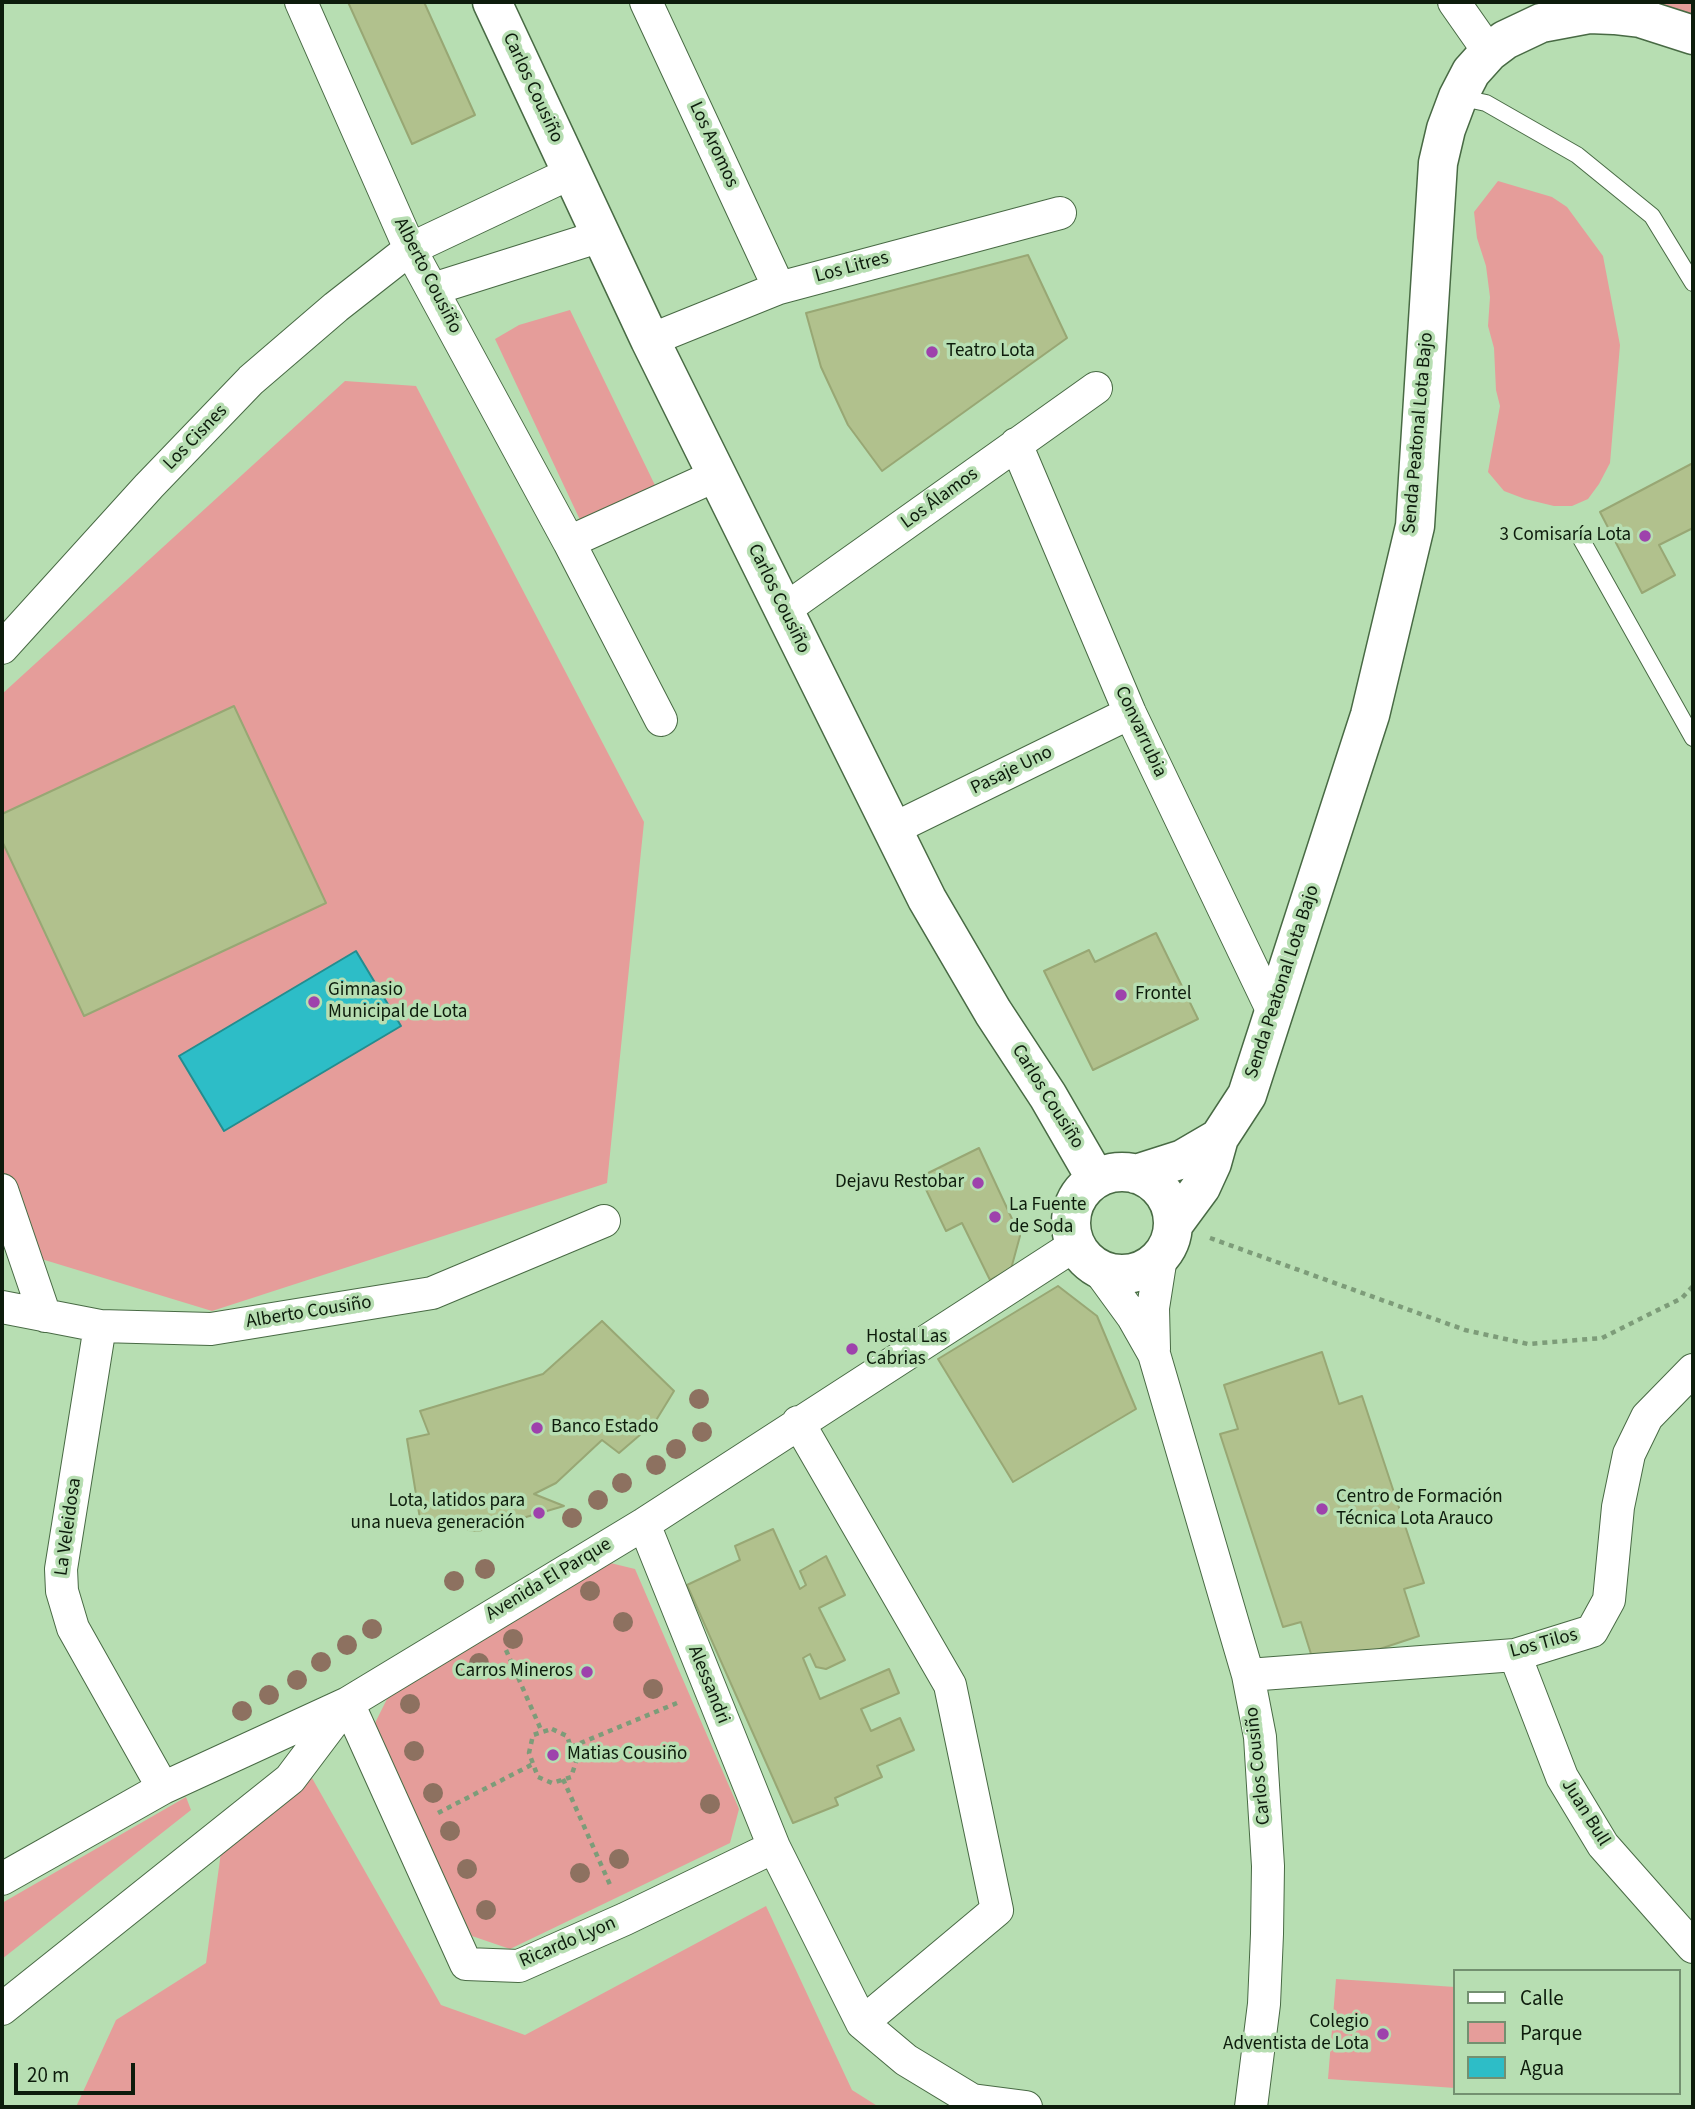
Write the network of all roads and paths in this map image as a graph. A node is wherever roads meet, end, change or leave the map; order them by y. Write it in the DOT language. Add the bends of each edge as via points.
graph roads {
  1 [pos="301,2"];
  2 [pos="492,2"];
  3 [pos="646,2"];
  4 [pos="1454,2"];
  5 [pos="1693,34"];
  6 [pos="1489,52"];
  7 [pos="1458,97"];
  8 [pos="571,173"];
  9 [pos="1060,214"];
  10 [pos="601,236"];
  11 [pos="410,249"];
  12 [pos="1693,283"];
  13 [pos="779,288"];
  14 [pos="433,289"];
  15 [pos="650,340"];
  16 [pos="1096,388"];
  17 [pos="1016,444"];
  18 [pos="717,475"];
  19 [pos="1580,537"];
  20 [pos="569,542"];
  21 [pos="784,610"];
  22 [pos="2,648"];
  23 [pos="1130,713"];
  24 [pos="661,720"];
  25 [pos="1693,738"];
  26 [pos="893,829"];
  27 [pos="1273,1014"];
  28 [pos="1219,1138"];
  29 [pos="1136,1174"];
  30 [pos="1097,1179"];
  31 [pos="2,1190"];
  32 [pos="604,1221"];
  33 [pos="1167,1241"];
  34 [pos="1087,1257"];
  35 [pos="1693,1286"];
  36 [pos="2,1307"];
  37 [pos="45,1315"];
  38 [pos="100,1326"];
  39 [pos="1154,1354"];
  40 [pos="1693,1370"];
  41 [pos="798,1422"];
  42 [pos="643,1524"];
  43 [pos="491,1615"];
  44 [pos="1515,1655"];
  45 [pos="1248,1675"];
  46 [pos="709,1689"];
  47 [pos="348,1703"];
  48 [pos="542,1732"];
  49 [pos="571,1747"];
  50 [pos="533,1764"];
  51 [pos="563,1780"];
  52 [pos="163,1788"];
  53 [pos="403,1830"];
  54 [pos="774,1847"];
  55 [pos="2,1879"];
  56 [pos="625,1919"];
  57 [pos="1693,1947"];
  58 [pos="2,2009"];
  59 [pos="862,2023"];
  60 [pos="1026,2107"];
  61 [pos="1251,2107"];
  1 -- 11 [label="street, Alberto Cousiño"];
  2 -- 8 [label="main road, Carlos Cousiño"];
  3 -- 13 [label="street, Los Aromos"];
  4 -- 6 [label="street"];
  5 -- 6 [label="main road, Senda Peatonal Lota Bajo" via="1640,18 1589,14 1522,30"];
  6 -- 7 [label="main road, Senda Peatonal Lota Bajo"];
  7 -- 12 [label="lane" via="1486,103 1577,155 1652,216"];
  7 -- 27 [label="main road, Senda Peatonal Lota Bajo" via="1438,163 1415,526 1370,715"];
  8 -- 10 [label="main road, Carlos Cousiño"];
  8 -- 11 [label="street, Los Cisnes"];
  9 -- 13 [label="street, Los Litres"];
  10 -- 14 [label="street"];
  10 -- 15 [label="main road, Carlos Cousiño"];
  11 -- 14 [label="street, Alberto Cousiño"];
  11 -- 22 [label="street, Los Cisnes" via="251,380"];
  13 -- 15 [label="street, Los Litres"];
  14 -- 20 [label="street, Alberto Cousiño"];
  15 -- 18 [label="main road, Carlos Cousiño"];
  16 -- 17 [label="street, Los Álamos"];
  17 -- 21 [label="street, Los Álamos"];
  17 -- 23 [label="street, Convarrubia"];
  18 -- 20 [label="street"];
  18 -- 21 [label="main road, Carlos Cousiño"];
  19 -- 25 [label="lane"];
  20 -- 24 [label="street, Alberto Cousiño"];
  21 -- 26 [label="main road, Carlos Cousiño"];
  23 -- 26 [label="street, Pasaje Uno"];
  23 -- 27 [label="street, Convarrubia"];
  26 -- 30 [label="main road, Carlos Cousiño" via="952,944"];
  27 -- 28 [label="main road, Senda Peatonal Lota Bajo" via="1247,1094"];
  28 -- 29 [label="main road, Senda Peatonal Lota Bajo" via="1183,1158"];
  28 -- 33 [label="main road, Senda Peatonal Lota Bajo" via="1200,1187"];
  29 -- 30 [label="main road" via="1122,1172"];
  29 -- 33 [label="main road" via="1167,1199"];
  30 -- 34 [label="main road" via="1082,1191 1070,1227"];
  31 -- 37 [label="street"];
  32 -- 38 [label="street, Alberto Cousiño" via="432,1293 211,1329"];
  33 -- 34 [label="main road" via="1142,1270 1131,1273 1108,1273"];
  33 -- 35 [label="path" via="1528,1345 1602,1338 1682,1298"];
  33 -- 39 [label="street, Carlos Cousiño" via="1153,1308"];
  34 -- 39 [label="street, Carlos Cousiño" via="1133,1317"];
  34 -- 41 [label="street, Avenida El Parque"];
  36 -- 37 [label="street, Alberto Cousiño"];
  37 -- 38 [label="street, Alberto Cousiño"];
  38 -- 52 [label="street, La Veleidosa" via="61,1569 62,1591 73,1628"];
  39 -- 45 [label="street, Carlos Cousiño"];
  40 -- 44 [label="street, Los Tilos" via="1647,1417 1629,1454 1618,1507 1609,1600 1592,1631"];
  41 -- 42 [label="street, Avenida El Parque"];
  41 -- 59 [label="street" via="950,1685 997,1910"];
  42 -- 43 [label="street, Avenida El Parque"];
  42 -- 46 [label="street, Alessandri"];
  43 -- 47 [label="street, Avenida El Parque"];
  43 -- 48 [label="path"];
  44 -- 45 [label="street, Los Tilos"];
  44 -- 57 [label="street, Juan Bull" via="1562,1777 1603,1845"];
  45 -- 61 [label="street, Carlos Cousiño" via="1261,1737 1268,1866 1264,2004"];
  46 -- 49 [label="path"];
  46 -- 54 [label="street, Alessandri"];
  47 -- 52 [label="street, Avenida El Parque"];
  47 -- 53 [label="street, Ricardo Lyon"];
  47 -- 58 [label="street" via="290,1779"];
  48 -- 49 [label="path" via="552,1729 567,1736"];
  48 -- 50 [label="path" via="533,1735 529,1753"];
  49 -- 51 [label="path" via="576,1762 571,1777"];
  50 -- 51 [label="path" via="538,1777 552,1783"];
  50 -- 53 [label="path"];
  51 -- 56 [label="path"];
  52 -- 55 [label="street, Avenida El Parque"];
  53 -- 56 [label="street, Ricardo Lyon" via="466,1964 519,1966"];
  54 -- 56 [label="street, Ricardo Lyon"];
  54 -- 59 [label="street, Alessandri"];
  59 -- 60 [label="street" via="906,2060 972,2100"];
}
